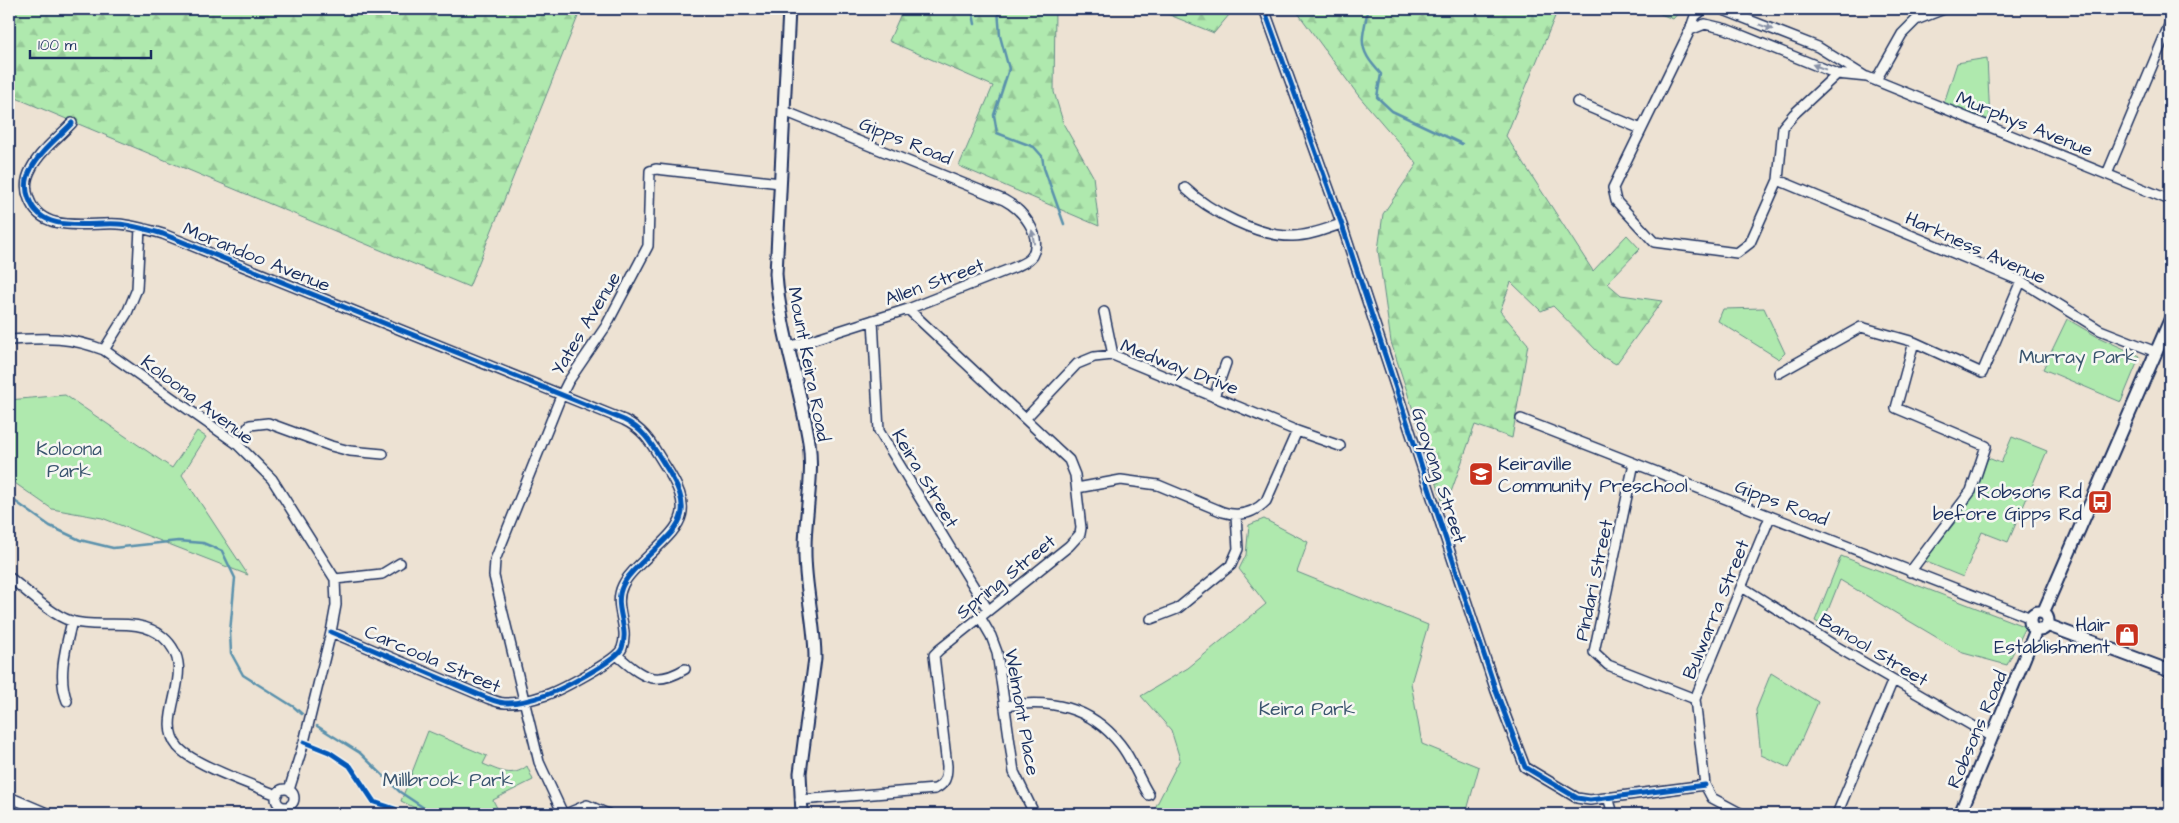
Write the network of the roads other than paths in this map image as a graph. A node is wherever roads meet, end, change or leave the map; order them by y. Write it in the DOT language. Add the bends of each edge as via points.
graph roads {
  1 [pos="789,9"];
  2 [pos="1704,9"];
  3 [pos="1721,9"];
  4 [pos="1944,9"];
  5 [pos="1266,14"];
  6 [pos="2170,23"];
  7 [pos="1690,30"];
  8 [pos="1837,74"];
  9 [pos="1867,77"];
  10 [pos="1876,80"];
  11 [pos="1577,102"];
  12 [pos="784,110"];
  13 [pos="72,123"];
  14 [pos="1641,129"];
  15 [pos="2108,174"];
  16 [pos="1778,180"];
  17 [pos="780,183"];
  18 [pos="1185,188"];
  19 [pos="2170,200"];
  20 [pos="1013,205"];
  21 [pos="1341,224"];
  22 [pos="140,228"];
  23 [pos="2021,281"];
  24 [pos="908,309"];
  25 [pos="1104,312"];
  26 [pos="873,320"];
  27 [pos="2170,320"];
  28 [pos="9,340"];
  29 [pos="1914,342"];
  30 [pos="789,347"];
  31 [pos="104,350"];
  32 [pos="2156,352"];
  33 [pos="1113,355"];
  34 [pos="1226,363"];
  35 [pos="1779,373"];
  36 [pos="561,396"];
  37 [pos="1214,397"];
  38 [pos="1026,418"];
  39 [pos="1521,419"];
  40 [pos="1296,431"];
  41 [pos="236,443"];
  42 [pos="1340,446"];
  43 [pos="383,454"];
  44 [pos="1634,463"];
  45 [pos="1076,488"];
  46 [pos="1236,515"];
  47 [pos="1770,517"];
  48 [pos="400,563"];
  49 [pos="1910,572"];
  50 [pos="9,577"];
  51 [pos="335,579"];
  52 [pos="1742,587"];
  53 [pos="988,610"];
  54 [pos="2043,613"];
  55 [pos="980,617"];
  56 [pos="2031,618"];
  57 [pos="1151,619"];
  58 [pos="72,621"];
  59 [pos="2048,625"];
  60 [pos="2036,630"];
  61 [pos="331,632"];
  62 [pos="618,656"];
  63 [pos="685,669"];
  64 [pos="2170,672"];
  65 [pos="1893,680"];
  66 [pos="1695,699"];
  67 [pos="67,701"];
  68 [pos="524,701"];
  69 [pos="1005,706"];
  70 [pos="1992,737"];
  71 [pos="1705,785"];
  72 [pos="288,790"];
  73 [pos="277,794"];
  74 [pos="1149,795"];
  75 [pos="9,797"];
  76 [pos="1608,797"];
  77 [pos="800,800"];
  78 [pos="283,810"];
  79 [pos="1034,813"];
  80 [pos="49,814"];
  81 [pos="565,814"];
  82 [pos="608,814"];
  83 [pos="802,814"];
  84 [pos="1613,814"];
  85 [pos="1742,814"];
  86 [pos="1838,814"];
  87 [pos="1960,814"];
  1 -- 12 [label="main road, Mount Keira Road"];
  2 -- 7 [label="street" via="1695,16"];
  3 -- 9 [label="street, Murphys Avenue, one-way" via="1818,48"];
  4 -- 10 [label="street" via="1916,20 1902,34"];
  5 -- 21 [label="street, Gooyong Street"];
  6 -- 15 [label="street"];
  8 -- 7 [label="street, Murphys Avenue, one-way" via="1726,29 1705,24"];
  7 -- 14 [label="street"];
  8 -- 9 [label="street, Murphys Avenue"];
  8 -- 16 [label="street" via="1783,127"];
  9 -- 10 [label="street, Murphys Avenue"];
  10 -- 15 [label="street, Murphys Avenue"];
  11 -- 14 [label="street"];
  12 -- 17 [label="main road, Mount Keira Road"];
  12 -- 20 [label="street, Gipps Road"];
  13 -- 22 [label="street, Morandoo Avenue" via="31,168 26,183 30,202 42,216 55,223 119,224"];
  14 -- 16 [label="street" via="1613,188 1616,201 1654,242 1737,253 1750,243"];
  15 -- 19 [label="street, Murphys Avenue"];
  16 -- 23 [label="street, Harkness Avenue"];
  17 -- 30 [label="main road, Mount Keira Road" via="776,274 778,300"];
  17 -- 36 [label="street, Yates Avenue" via="651,170 648,175 648,246 606,326"];
  18 -- 21 [label="street" via="1207,207 1274,235 1305,235"];
  24 -- 20 [label="street, Allen Street, one-way" via="1027,261 1032,256 1032,229"];
  21 -- 76 [label="street, Gooyong Street" via="1496,691 1525,767 1577,798"];
  22 -- 31 [label="street" via="137,289 127,313"];
  22 -- 36 [label="street, Morandoo Avenue" via="163,234"];
  23 -- 29 [label="street" via="1982,373"];
  23 -- 32 [label="street, Harkness Avenue" via="2100,330"];
  24 -- 26 [label="street, Allen Street"];
  24 -- 38 [label="street, Spring Street"];
  25 -- 33 [label="street"];
  26 -- 30 [label="street, Allen Street"];
  26 -- 53 [label="street, Keira Street" via="879,431"];
  27 -- 32 [label="main road"];
  28 -- 31 [label="street, Koloona Avenue" via="68,339"];
  29 -- 35 [label="street" via="1861,327"];
  29 -- 49 [label="street" via="1896,408 1986,446 1971,491"];
  30 -- 77 [label="main road, Mount Keira Road" via="809,445 805,571 815,644 801,757"];
  31 -- 41 [label="street, Koloona Avenue"];
  32 -- 54 [label="main road"];
  33 -- 37 [label="street, Medway Drive"];
  33 -- 38 [label="street, Medway Drive" via="1094,357 1077,364"];
  34 -- 37 [label="street"];
  36 -- 62 [label="street, Morandoo Avenue" via="624,420 640,430 675,482 681,498 682,513 678,527 634,570 620,592 618,604 625,633"];
  36 -- 68 [label="street, Yates Avenue" via="494,565"];
  37 -- 40 [label="street, Medway Drive"];
  38 -- 45 [label="street, Spring Street" via="1069,460 1074,469"];
  39 -- 44 [label="street, Gipps Road"];
  40 -- 42 [label="street, Medway Drive"];
  40 -- 46 [label="street" via="1266,501 1251,512"];
  41 -- 43 [label="street" via="250,425 268,423 350,451"];
  41 -- 51 [label="street, Koloona Avenue" via="272,479"];
  44 -- 47 [label="street, Gipps Road"];
  44 -- 66 [label="street, Pindari Street" via="1594,652 1608,665"];
  45 -- 46 [label="street" via="1120,480 1158,485"];
  45 -- 53 [label="street, Spring Street" via="1081,528 1076,539"];
  46 -- 57 [label="street" via="1238,549 1231,565 1177,609"];
  47 -- 49 [label="street, Gipps Road"];
  47 -- 52 [label="street, Bulwarra Street"];
  48 -- 51 [label="street" via="382,574"];
  49 -- 56 [label="street, Gipps Road"];
  50 -- 58 [label="street"];
  51 -- 61 [label="street" via="336,605"];
  52 -- 65 [label="street, Banool Street"];
  52 -- 66 [label="street, Bulwarra Street"];
  53 -- 55 [label="street, Spring Street"];
  54 -- 56 [label="main road" via="2035,613"];
  54 -- 59 [label="main road" via="2048,618"];
  55 -- 69 [label="street, Welmont Place" via="997,652"];
  55 -- 77 [label="street, Spring Street" via="939,650 933,659 947,776 942,785 935,790"];
  56 -- 60 [label="main road"];
  58 -- 67 [label="street" via="62,684"];
  58 -- 73 [label="street" via="142,626 164,638 173,649 178,664 179,681 170,723 178,748 210,767"];
  59 -- 60 [label="main road"];
  59 -- 64 [label="main road"];
  60 -- 70 [label="main road, Robsons Road"];
  61 -- 68 [label="street, Carcoola Street" via="487,698 504,704"];
  61 -- 72 [label="street" via="304,742"];
  62 -- 63 [label="street" via="640,674 652,678 668,677"];
  62 -- 68 [label="street, Carcoola Street" via="553,692"];
  65 -- 70 [label="street, Banool Street"];
  65 -- 86 [label="street"];
  66 -- 71 [label="street, Bulwarra Street"];
  68 -- 81 [label="street, Yates Avenue" via="539,762"];
  69 -- 74 [label="street" via="1043,703 1063,706 1091,718 1121,746"];
  69 -- 79 [label="street, Welmont Place" via="1014,772"];
  70 -- 87 [label="main road, Robsons Road"];
  71 -- 76 [label="street, Gooyong Street"];
  71 -- 85 [label="street" via="1712,798"];
  72 -- 73 [label="street" via="283,789"];
  72 -- 78 [label="street" via="294,799"];
  73 -- 78 [label="street"];
  75 -- 80 [label="street"];
  76 -- 84 [label="street"];
  77 -- 83 [label="main road, Mount Keira Road"];
  81 -- 82 [label="street" via="587,806"];
}
